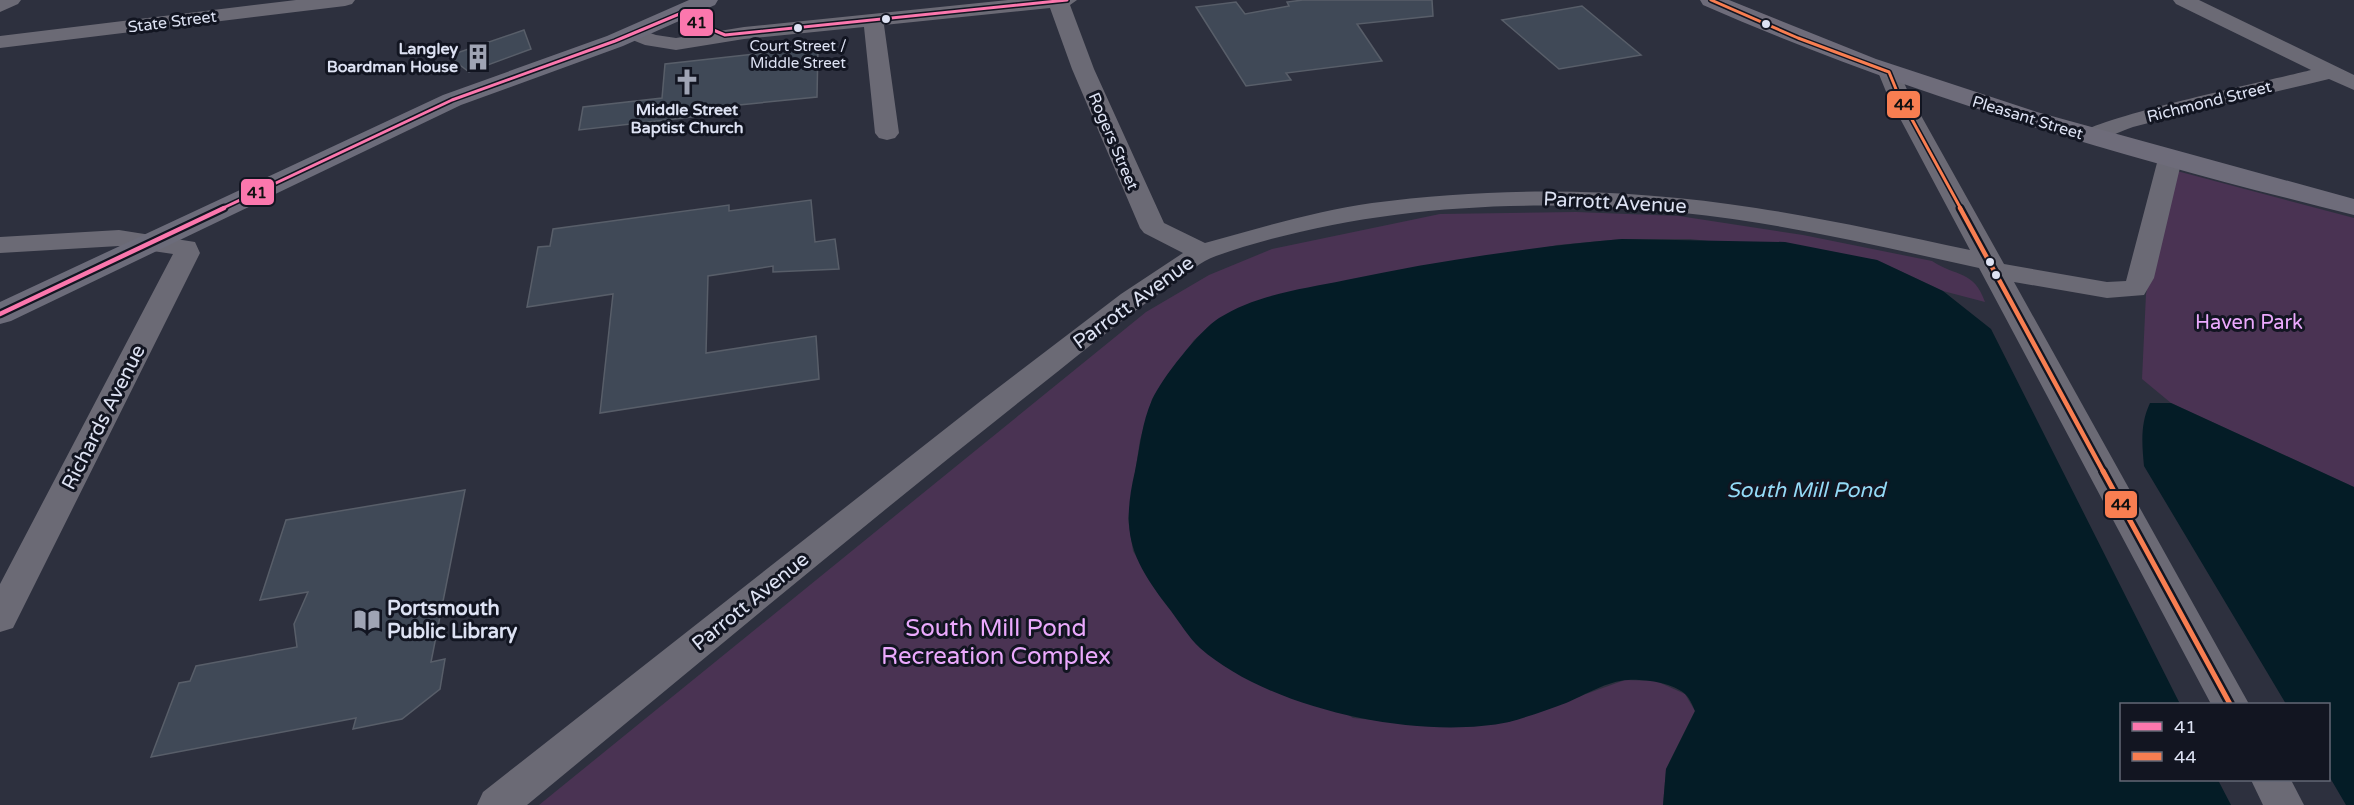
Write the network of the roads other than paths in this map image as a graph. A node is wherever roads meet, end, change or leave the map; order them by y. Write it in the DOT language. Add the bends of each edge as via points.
graph roads {
  1 [pos="11,0"];
  2 [pos="345,0"];
  3 [pos="707,0"];
  4 [pos="1063,0"];
  5 [pos="1711,0"];
  6 [pos="2183,0"];
  7 [pos="0,6"];
  8 [pos="684,12"];
  9 [pos="873,20"];
  10 [pos="632,33"];
  11 [pos="725,36"];
  12 [pos="0,42"];
  13 [pos="1889,72"];
  14 [pos="2331,72"];
  15 [pos="2354,83"];
  16 [pos="887,133"];
  17 [pos="2089,136"];
  18 [pos="2170,159"];
  19 [pos="2354,207"];
  20 [pos="149,242"];
  21 [pos="0,245"];
  22 [pos="1202,252"];
  23 [pos="1991,266"];
  24 [pos="0,314"];
  25 [pos="0,618"];
  26 [pos="2229,703"];
  27 [pos="2272,781"];
  28 [pos="497,805"];
  29 [pos="2284,805"];
  1 -- 7 [label="street"];
  2 -- 12 [label="street, State Street"];
  3 -- 8 [label="main road"];
  4 -- 9 [label="street"];
  4 -- 22 [label="street, Rogers Street" via="1083,69 1153,228"];
  5 -- 13 [label="main road, Pleasant Street"];
  6 -- 14 [label="street"];
  8 -- 10 [label="main road"];
  8 -- 11 [label="street"];
  9 -- 11 [label="street"];
  9 -- 16 [label="street"];
  10 -- 11 [label="street" via="676,44"];
  10 -- 20 [label="main road" via="452,100"];
  13 -- 17 [label="main road, Pleasant Street"];
  13 -- 23 [label="street"];
  14 -- 15 [label="street"];
  14 -- 17 [label="street, Richmond Street" via="2122,123"];
  17 -- 18 [label="main road, Pleasant Street"];
  18 -- 19 [label="main road, Pleasant Street"];
  18 -- 23 [label="street, Parrott Avenue" via="2140,279 2134,289 2108,290"];
  20 -- 21 [label="street" via="119,238"];
  20 -- 24 [label="main road"];
  20 -- 25 [label="street, Richards Avenue" via="186,248 187,253"];
  22 -- 23 [label="street, Parrott Avenue" via="1314,221 1372,211 1492,199 1570,198 1671,204 1754,215 1849,232"];
  22 -- 28 [label="street, Parrott Avenue" via="1131,300 1002,400"];
  23 -- 26 [label="street"];
  27 -- 29 [label="street"];
}
